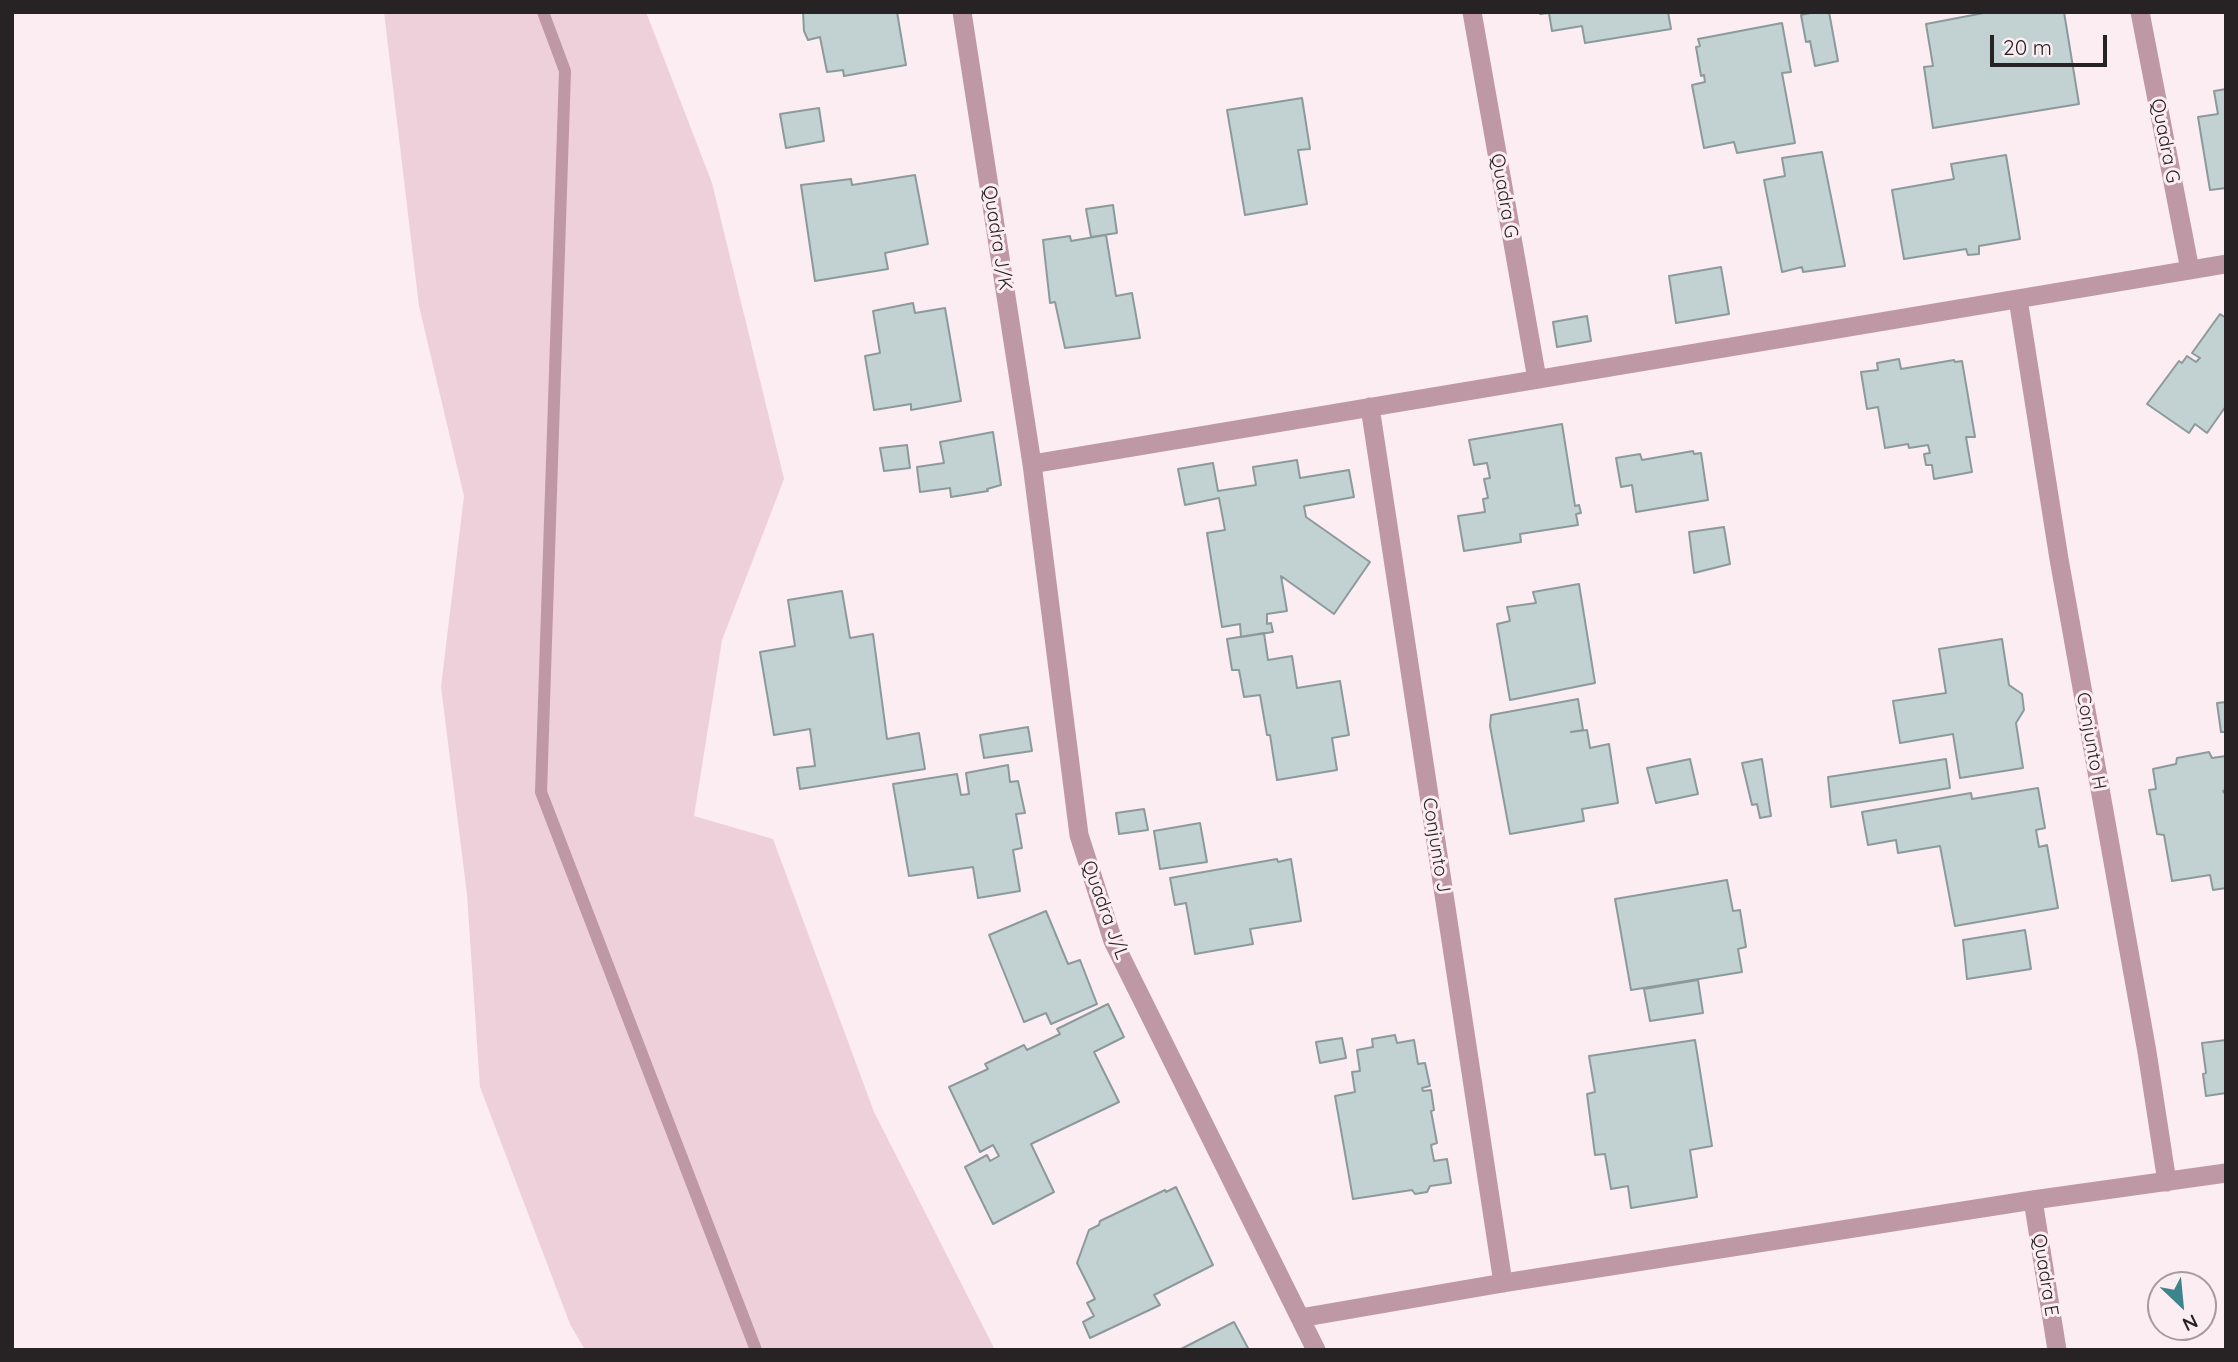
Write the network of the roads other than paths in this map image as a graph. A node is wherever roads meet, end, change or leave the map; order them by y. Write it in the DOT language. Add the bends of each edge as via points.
graph roads {
  1 [pos="962,12"];
  2 [pos="1472,12"];
  3 [pos="2140,12"];
  4 [pos="2226,264"];
  5 [pos="2190,270"];
  6 [pos="2018,299"];
  7 [pos="1537,379"];
  8 [pos="1370,407"];
  9 [pos="1032,464"];
  10 [pos="2226,1173"];
  11 [pos="2167,1182"];
  12 [pos="2033,1200"];
  13 [pos="1503,1283"];
  14 [pos="1300,1318"];
  15 [pos="1316,1350"];
  16 [pos="2057,1350"];
  1 -- 9 [label="street, Quadra J/K"];
  2 -- 7 [label="street, Quadra G"];
  3 -- 5 [label="street, Quadra G"];
  4 -- 5 [label="street"];
  5 -- 6 [label="street"];
  6 -- 7 [label="street"];
  6 -- 11 [label="street, Conjunto H"];
  7 -- 8 [label="street"];
  8 -- 9 [label="street"];
  8 -- 13 [label="street, Conjunto J"];
  9 -- 14 [label="street, Quadra J/L" via="1079,835 1113,941"];
  10 -- 11 [label="street"];
  11 -- 12 [label="street"];
  12 -- 13 [label="street"];
  12 -- 16 [label="street, Quadra E"];
  13 -- 14 [label="street"];
  14 -- 15 [label="street, Quadra J/L"];
}
